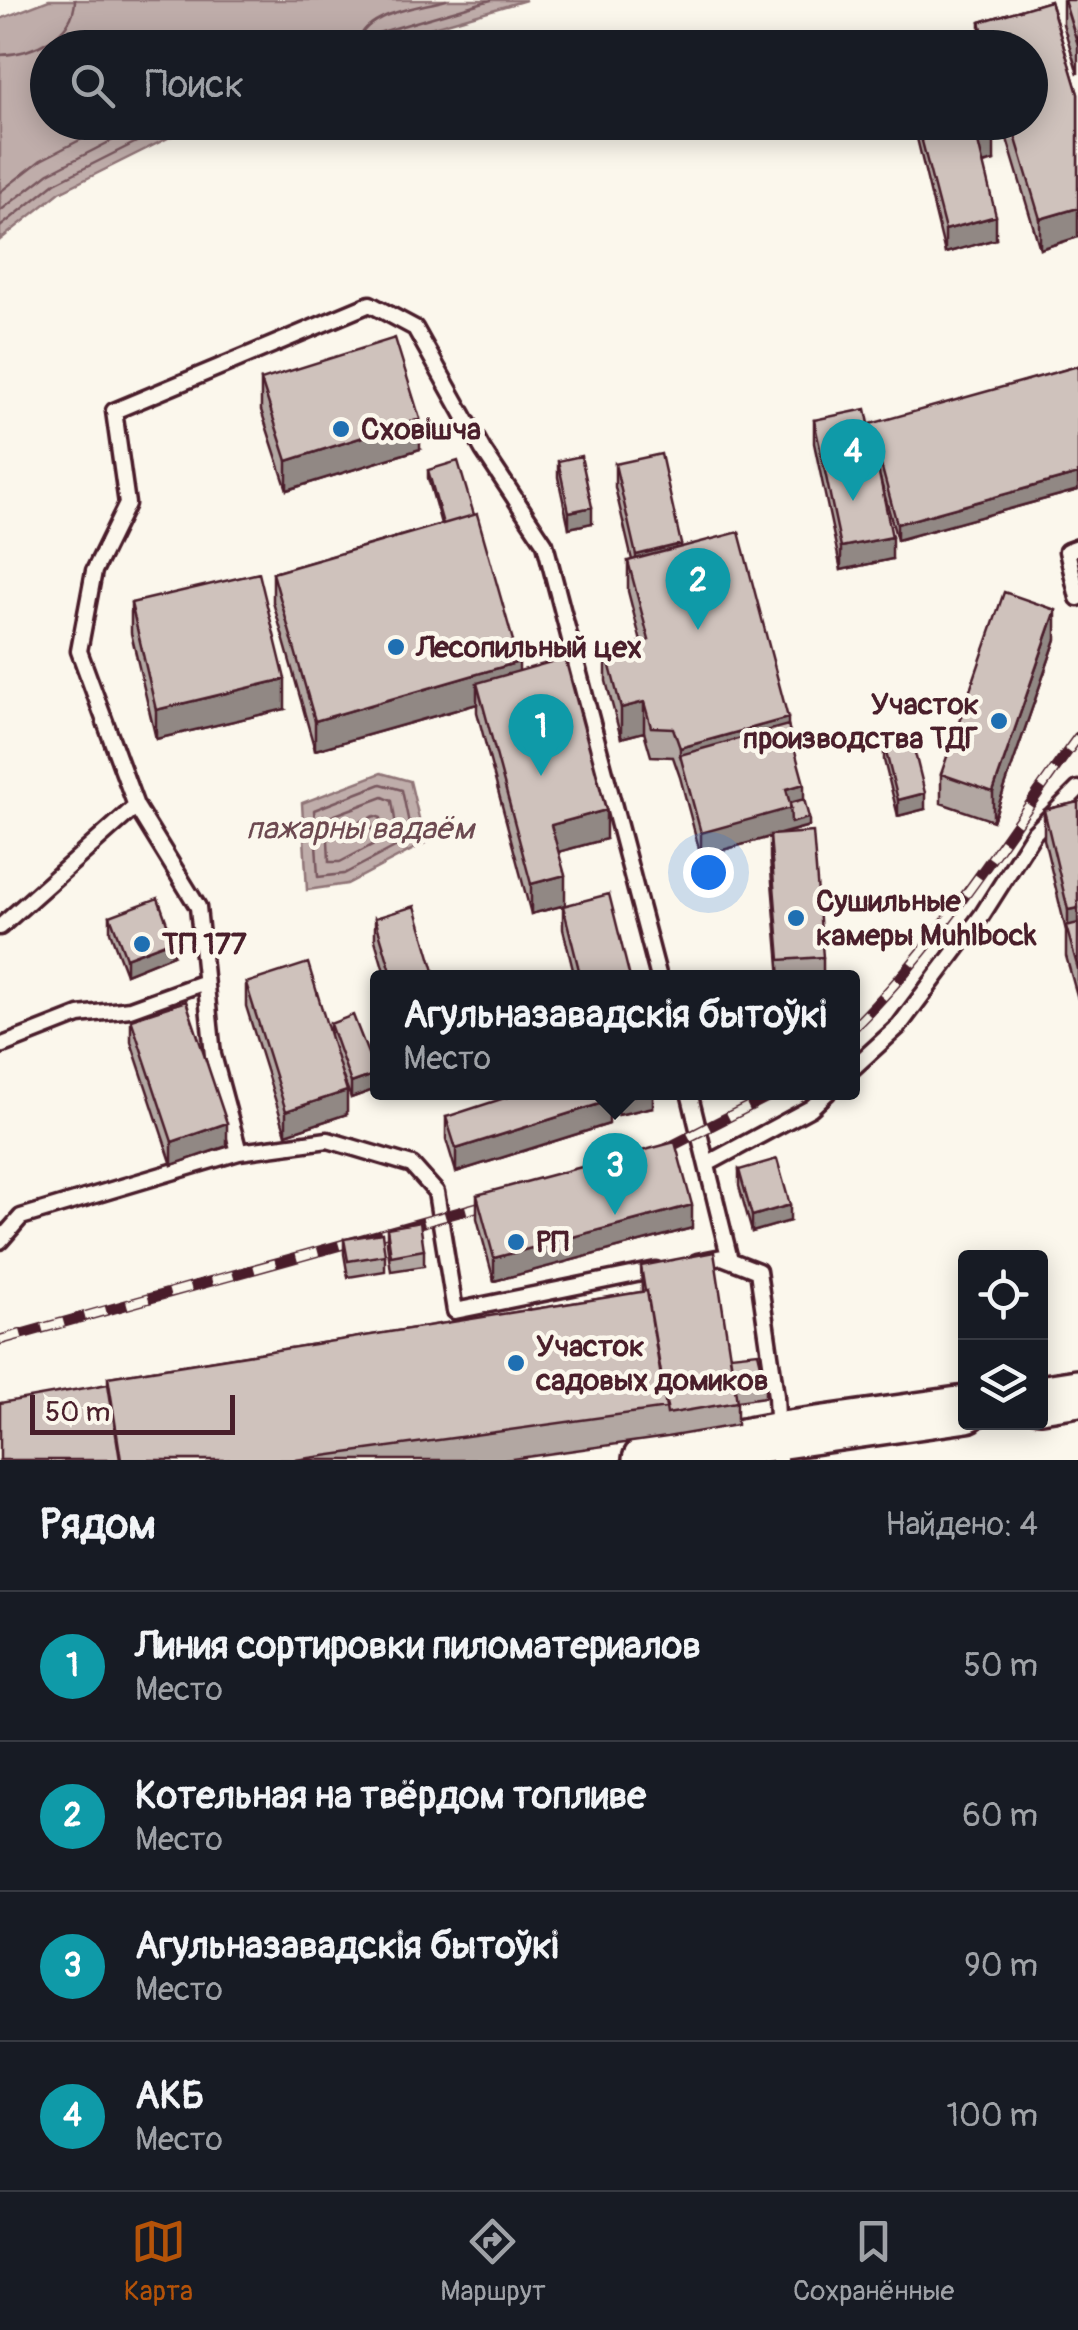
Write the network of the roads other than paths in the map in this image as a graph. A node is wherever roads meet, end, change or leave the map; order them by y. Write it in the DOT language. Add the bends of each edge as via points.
graph roads {
  1 [pos="1078,547"];
  2 [pos="1078,598"];
  3 [pos="1078,790"];
  4 [pos="136,806"];
  5 [pos="0,926"];
  6 [pos="657,970"];
  7 [pos="205,982"];
  8 [pos="0,1046"];
  9 [pos="860,1062"];
  10 [pos="691,1100"];
  11 [pos="819,1100"];
  12 [pos="239,1152"];
  13 [pos="707,1164"];
  14 [pos="0,1241"];
  15 [pos="730,1260"];
  16 [pos="684,1265"];
  17 [pos="664,1268"];
  18 [pos="1078,1394"];
  19 [pos="1048,1398"];
  20 [pos="958,1411"];
  21 [pos="778,1448"];
  22 [pos="646,1460"];
  1 -- 2 [label="lane" via="1067,550"];
  3 -- 9 [label="lane" via="1034,833 899,1026"];
  4 -- 5 [label="lane"];
  4 -- 6 [label="lane" via="79,651 94,571 128,504 114,411 370,304 416,328 483,450 545,544"];
  4 -- 7 [label="lane" via="198,907"];
  7 -- 8 [label="lane" via="130,1009 79,1015"];
  7 -- 12 [label="lane" via="213,1055"];
  10 -- 13 [label="lane"];
  11 -- 13 [label="lane"];
  12 -- 14 [label="lane" via="21,1217"];
  12 -- 17 [label="lane" via="328,1140 412,1165 436,1192 456,1310"];
  13 -- 15 [label="lane"];
  15 -- 16 [label="lane"];
  15 -- 21 [label="lane" via="758,1271"];
  18 -- 19 [label="main road"];
  20 -- 21 [label="main road"];
  21 -- 22 [label="main road"];
}
